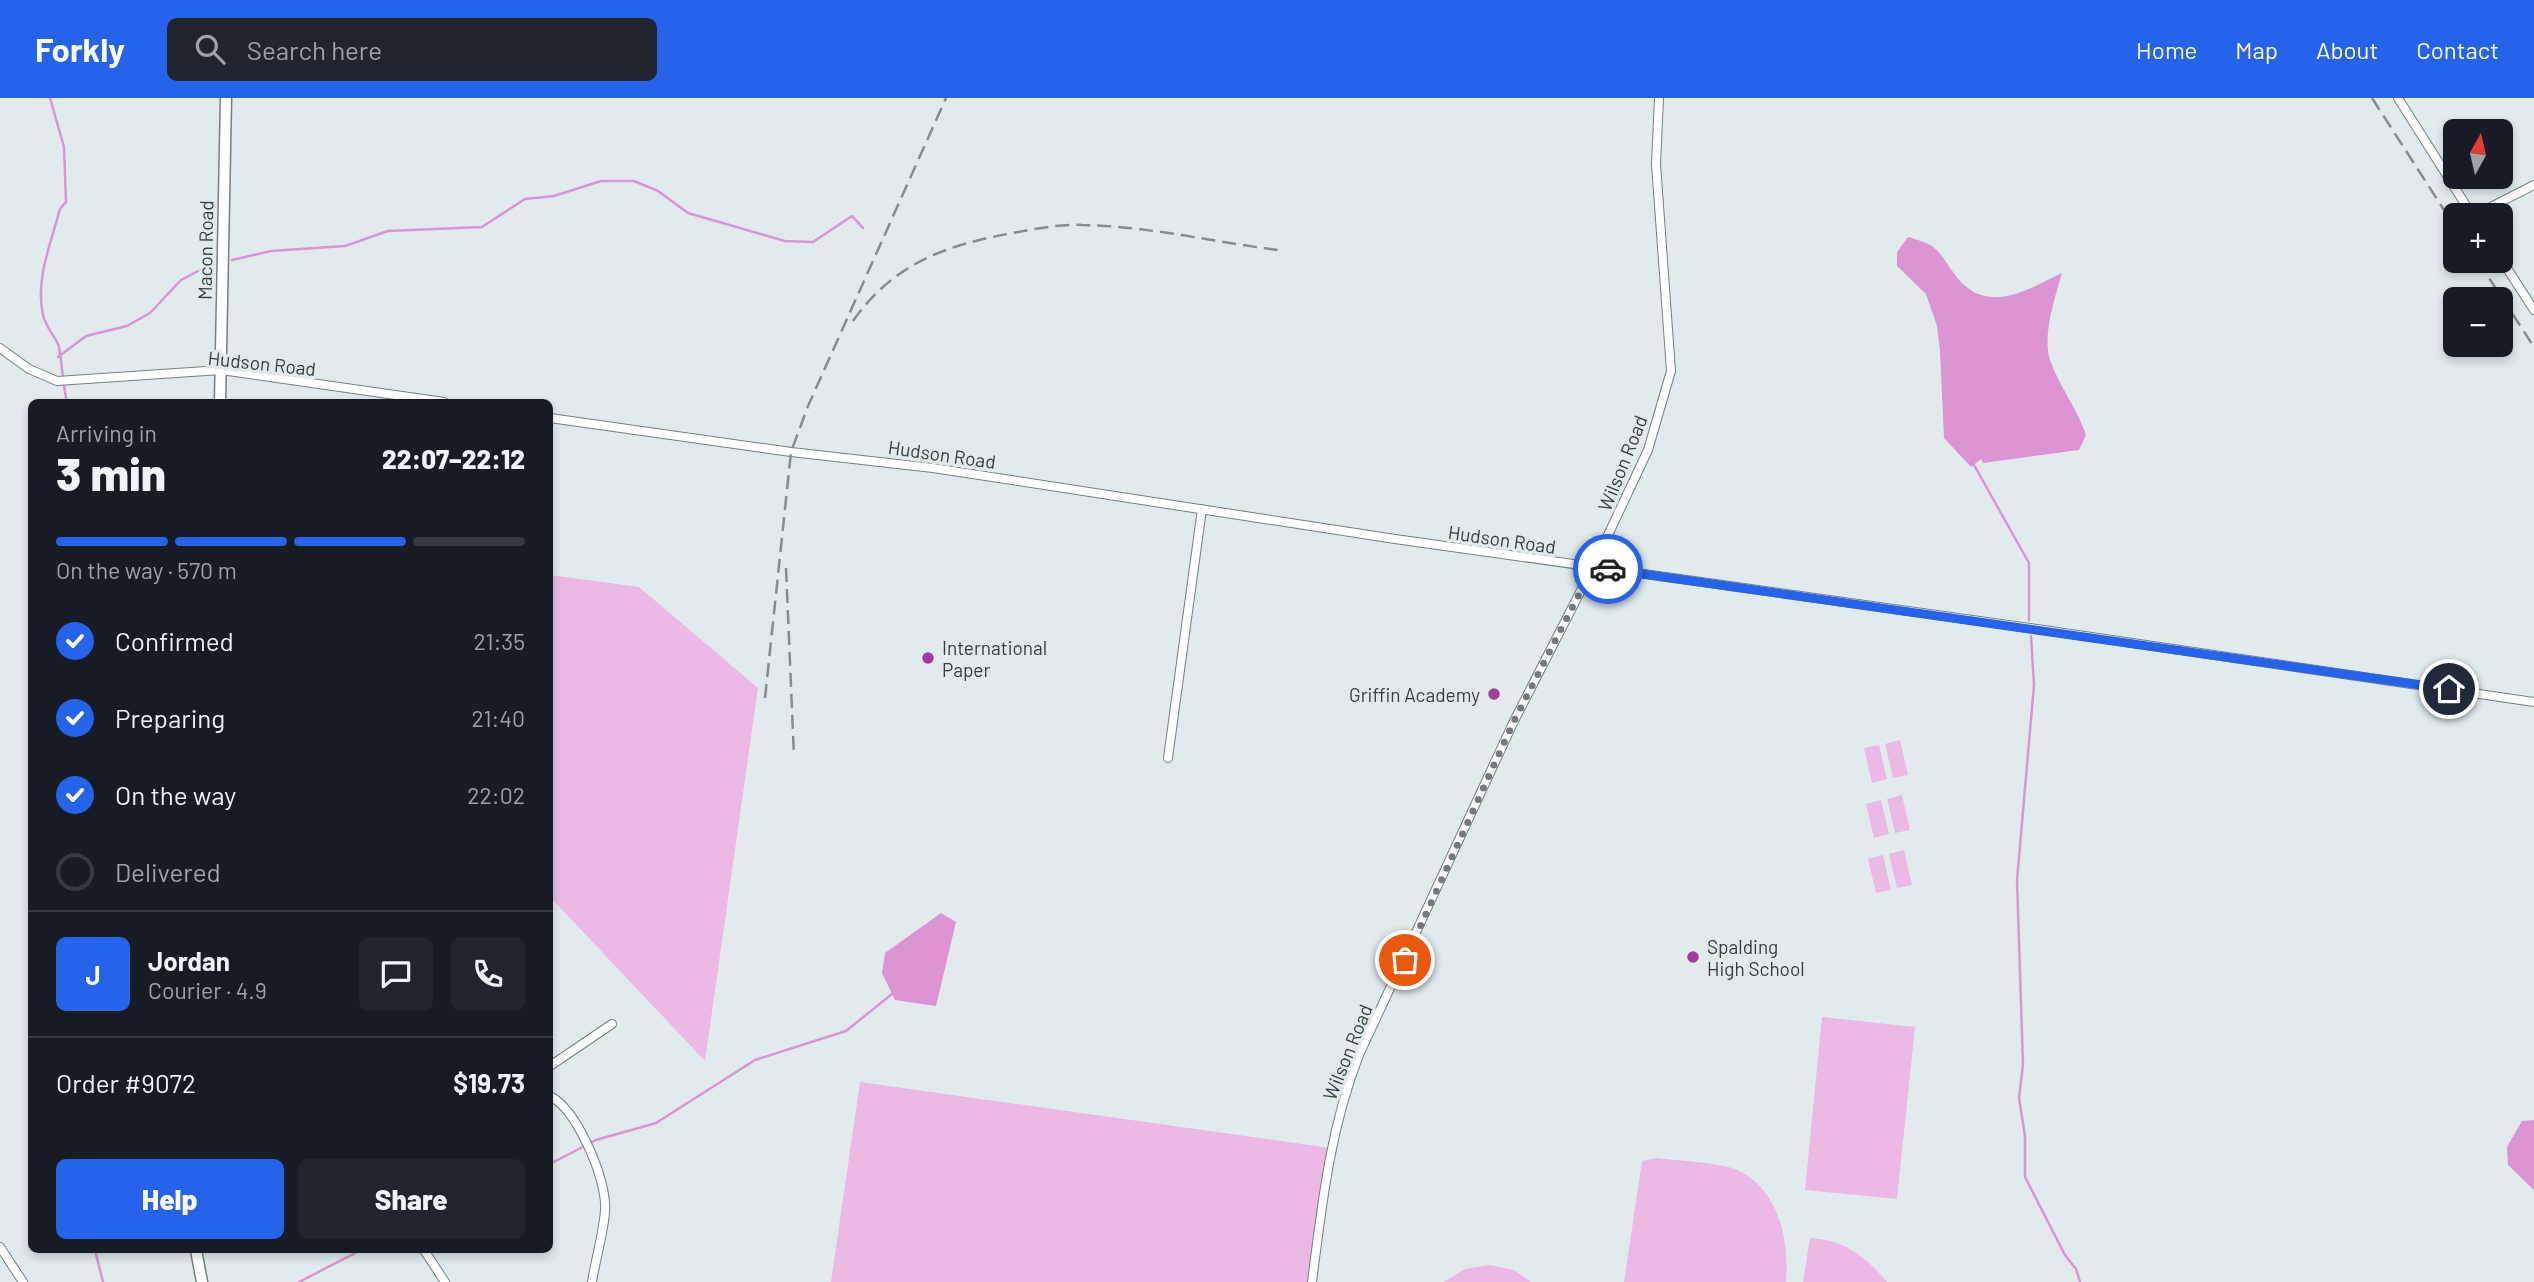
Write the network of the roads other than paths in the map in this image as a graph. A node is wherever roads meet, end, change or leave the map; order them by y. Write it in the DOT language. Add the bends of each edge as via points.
graph roads {
  1 [pos="226,98"];
  2 [pos="1659,98"];
  3 [pos="2398,98"];
  4 [pos="2534,185"];
  5 [pos="2466,203"];
  6 [pos="2498,203"];
  7 [pos="2510,273"];
  8 [pos="2534,310"];
  9 [pos="0,348"];
  10 [pos="221,370"];
  11 [pos="220,399"];
  12 [pos="423,399"];
  13 [pos="553,418"];
  14 [pos="1202,509"];
  15 [pos="1593,567"];
  16 [pos="2534,702"];
  17 [pos="1168,758"];
  18 [pos="612,1024"];
  19 [pos="553,1064"];
  20 [pos="553,1098"];
  21 [pos="0,1247"];
  22 [pos="197,1253"];
  23 [pos="427,1253"];
  24 [pos="23,1282"];
  25 [pos="202,1282"];
  26 [pos="445,1282"];
  27 [pos="592,1282"];
  28 [pos="1312,1282"];
  1 -- 10 [label="main road, Macon Road"];
  2 -- 15 [label="street, Wilson Road" via="1656,164 1671,371 1648,450"];
  3 -- 5 [label="street"];
  4 -- 6 [label="street"];
  7 -- 8 [label="street"];
  9 -- 10 [label="street, Hudson Road" via="29,369 57,381"];
  10 -- 11 [label="main road, Macon Road"];
  10 -- 12 [label="street, Hudson Road"];
  13 -- 14 [label="street, Hudson Road"];
  14 -- 15 [label="street, Hudson Road"];
  14 -- 17 [label="street"];
  15 -- 16 [label="street, Hudson Road"];
  15 -- 28 [label="street, Wilson Road" via="1514,721 1359,1055 1327,1166"];
  18 -- 19 [label="street"];
  20 -- 27 [label="street" via="561,1102 589,1147 606,1203"];
  21 -- 24 [label="street"];
  22 -- 25 [label="main road"];
  23 -- 26 [label="street"];
}
